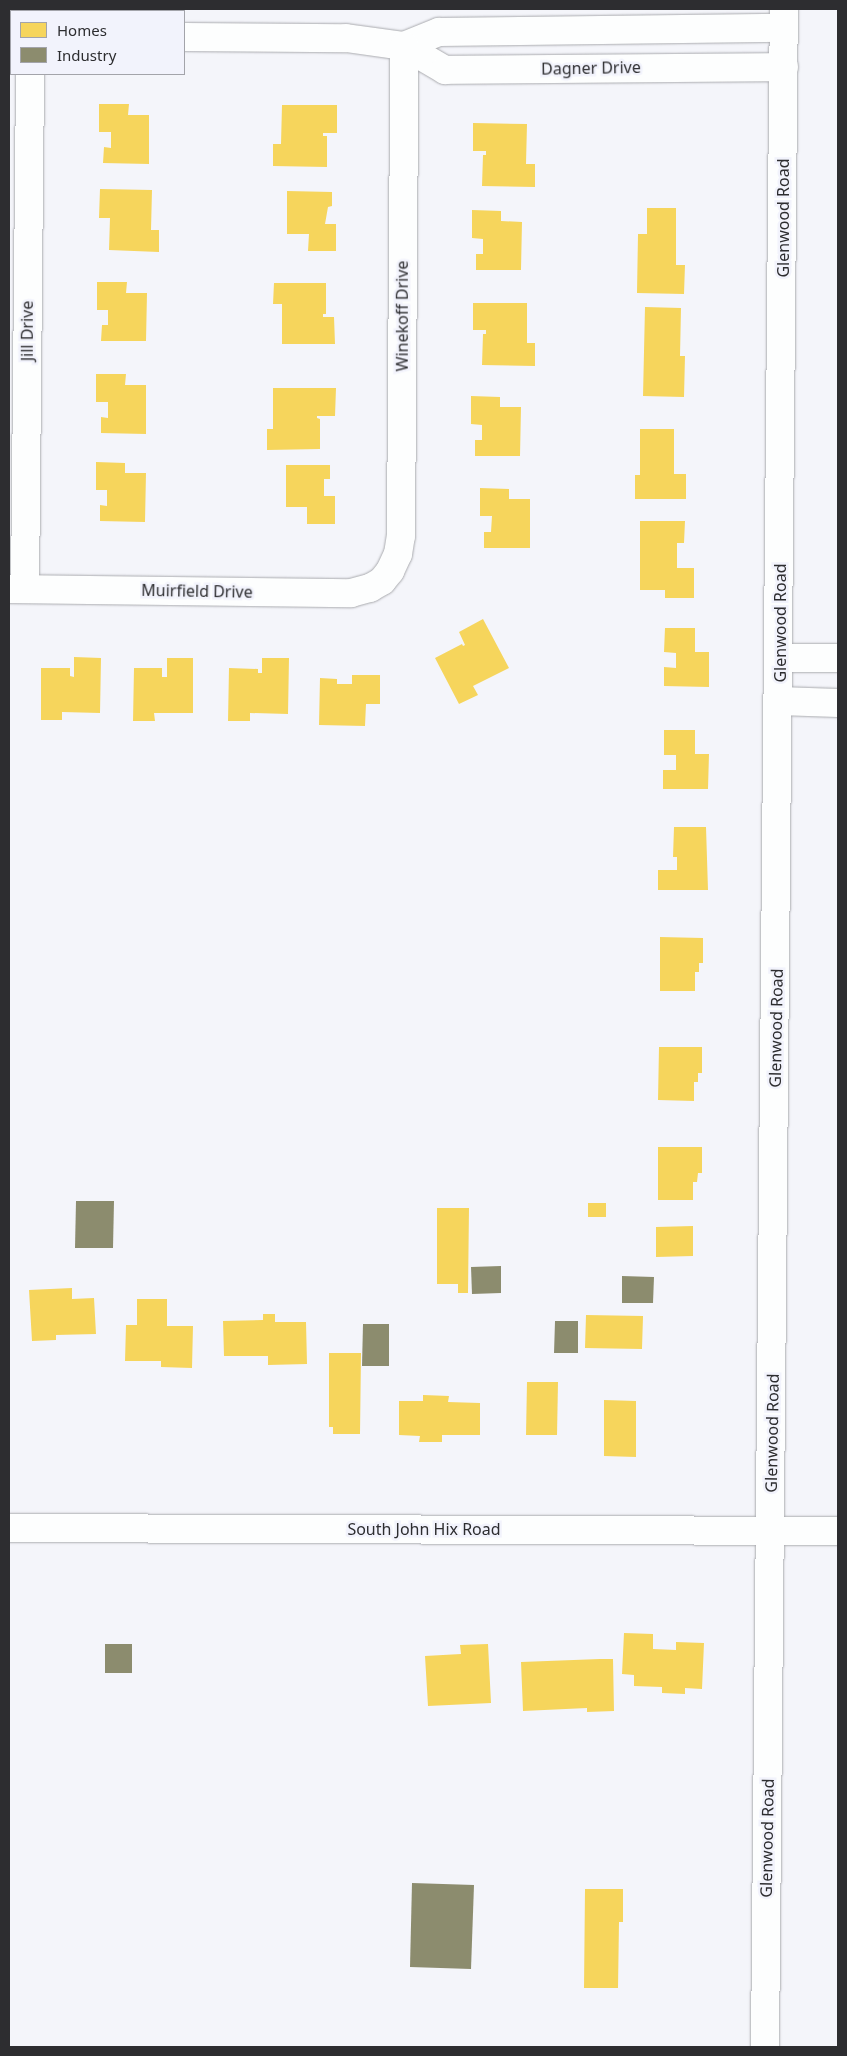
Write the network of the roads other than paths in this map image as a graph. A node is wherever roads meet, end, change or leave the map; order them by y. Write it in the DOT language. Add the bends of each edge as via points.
graph roads {
  1 [pos="784,18"];
  2 [pos="185,37"];
  3 [pos="404,46"];
  4 [pos="784,67"];
  5 [pos="30,75"];
  6 [pos="382,581"];
  7 [pos="17,589"];
  8 [pos="780,658"];
  9 [pos="838,658"];
  10 [pos="779,701"];
  11 [pos="838,702"];
  12 [pos="9,1528"];
  13 [pos="771,1530"];
  14 [pos="838,1531"];
  15 [pos="766,2047"];
  1 -- 3 [label="street, Dagner Drive" via="439,32"];
  1 -- 4 [label="street, Glenwood Road"];
  2 -- 3 [label="street, Dagner Drive" via="346,38"];
  3 -- 4 [label="street, Dagner Drive" via="445,70"];
  3 -- 6 [label="street, Winekoff Drive" via="401,536 398,554"];
  4 -- 8 [label="street, Glenwood Road"];
  5 -- 7 [label="street, Jill Drive"];
  6 -- 7 [label="street, Muirfield Drive" via="352,593 334,594"];
  8 -- 9 [label="street"];
  8 -- 10 [label="street, Glenwood Road"];
  10 -- 11 [label="street"];
  10 -- 13 [label="street, Glenwood Road"];
  12 -- 13 [label="street, South John Hix Road"];
  13 -- 14 [label="street, South John Hix Road"];
  13 -- 15 [label="street, Glenwood Road"];
}
